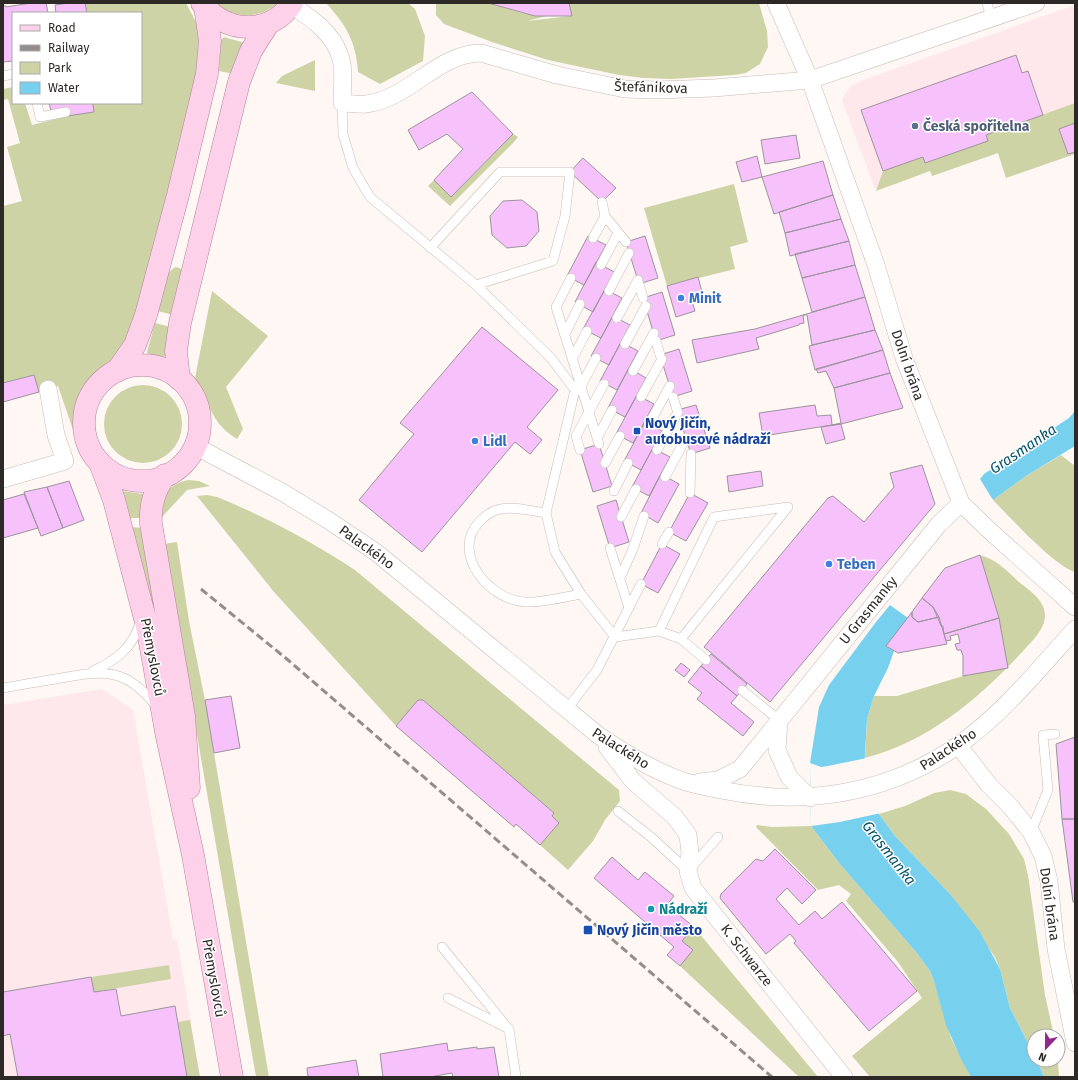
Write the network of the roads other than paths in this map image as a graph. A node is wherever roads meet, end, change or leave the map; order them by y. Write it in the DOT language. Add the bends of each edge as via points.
graph roads {
  1 [pos="776,3"];
  2 [pos="1036,3"];
  3 [pos="292,4"];
  4 [pos="203,5"];
  5 [pos="989,11"];
  6 [pos="268,24"];
  7 [pos="810,80"];
  8 [pos="342,103"];
  9 [pos="37,104"];
  10 [pos="66,112"];
  11 [pos="602,202"];
  12 [pos="605,216"];
  13 [pos="618,232"];
  14 [pos="593,238"];
  15 [pos="626,242"];
  16 [pos="430,248"];
  17 [pos="629,253"];
  18 [pos="601,265"];
  19 [pos="571,278"];
  20 [pos="476,285"];
  21 [pos="609,291"];
  22 [pos="580,304"];
  23 [pos="617,318"];
  24 [pos="588,331"];
  25 [pos="565,334"];
  26 [pos="625,344"];
  27 [pos="596,358"];
  28 [pos="572,359"];
  29 [pos="117,371"];
  30 [pos="633,371"];
  31 [pos="179,379"];
  32 [pos="604,384"];
  33 [pos="581,386"];
  34 [pos="670,386"];
  35 [pos="48,389"];
  36 [pos="641,397"];
  37 [pos="673,397"];
  38 [pos="612,410"];
  39 [pos="589,412"];
  40 [pos="649,424"];
  41 [pos="620,436"];
  42 [pos="686,438"];
  43 [pos="195,446"];
  44 [pos="580,450"];
  45 [pos="657,450"];
  46 [pos="691,454"];
  47 [pos="100,463"];
  48 [pos="605,463"];
  49 [pos="628,463"];
  50 [pos="165,475"];
  51 [pos="665,477"];
  52 [pos="3,479"];
  53 [pos="636,489"];
  54 [pos="614,493"];
  55 [pos="690,493"];
  56 [pos="961,503"];
  57 [pos="546,513"];
  58 [pos="644,516"];
  59 [pos="621,517"];
  60 [pos="669,532"];
  61 [pos="662,544"];
  62 [pos="610,548"];
  63 [pos="620,578"];
  64 [pos="641,584"];
  65 [pos="581,594"];
  66 [pos="142,605"];
  67 [pos="1075,607"];
  68 [pos="629,608"];
  69 [pos="1075,629"];
  70 [pos="659,631"];
  71 [pos="615,637"];
  72 [pos="681,639"];
  73 [pos="706,660"];
  74 [pos="91,672"];
  75 [pos="3,688"];
  76 [pos="742,690"];
  77 [pos="567,709"];
  78 [pos="164,720"];
  79 [pos="779,720"];
  80 [pos="1055,734"];
  81 [pos="598,735"];
  82 [pos="958,745"];
  83 [pos="692,784"];
  84 [pos="810,798"];
  85 [pos="618,810"];
  86 [pos="1031,832"];
  87 [pos="718,837"];
  88 [pos="193,855"];
  89 [pos="688,871"];
  90 [pos="442,947"];
  91 [pos="448,998"];
  92 [pos="509,1029"];
  93 [pos="1075,1043"];
  94 [pos="232,1077"];
  95 [pos="516,1077"];
  96 [pos="844,1077"];
  1 -- 7 [label="street, Dolní brána"];
  2 -- 5 [label="street, Štefánikova"];
  3 -- 6 [label="main road" via="281,16"];
  3 -- 8 [label="street" via="307,15 336,45 341,57"];
  4 -- 6 [label="main road" via="216,18 231,25 254,27"];
  4 -- 29 [label="main road" via="210,41 207,74 146,315 135,345"];
  5 -- 7 [label="street, Štefánikova"];
  6 -- 31 [label="main road" via="251,51 237,89 180,323 176,351"];
  7 -- 8 [label="street, Štefánikova" via="714,88 625,89 550,73 481,53 470,53 451,60 390,97 366,104"];
  7 -- 56 [label="street, Dolní brána" via="876,265 904,358"];
  8 -- 16 [label="lane" via="343,134 353,168 362,186 370,197"];
  9 -- 10 [label="lane" via="40,118"];
  11 -- 12 [label="lane"];
  12 -- 13 [label="lane"];
  12 -- 14 [label="lane"];
  13 -- 15 [label="lane"];
  13 -- 18 [label="lane"];
  16 -- 20 [label="lane"];
  16 -- 20 [label="lane" via="500,172 570,172 565,216 553,261"];
  17 -- 21 [label="lane"];
  19 -- 25 [label="lane" via="556,307"];
  20 -- 57 [label="lane" via="551,358 575,390"];
  22 -- 25 [label="lane"];
  23 -- 26 [label="lane" via="638,282 644,302"];
  24 -- 28 [label="lane"];
  25 -- 28 [label="lane"];
  27 -- 33 [label="lane"];
  28 -- 33 [label="lane"];
  29 -- 31 [label="main road" via="126,367 145,366 164,370"];
  29 -- 47 [label="main road" via="94,390 84,418 86,437"];
  30 -- 36 [label="lane" via="655,337 661,357"];
  31 -- 43 [label="main road" via="191,393 198,410 200,428"];
  32 -- 39 [label="lane"];
  33 -- 39 [label="lane"];
  34 -- 40 [label="lane"];
  35 -- 52 [label="street" via="56,435 65,461"];
  37 -- 45 [label="lane" via="678,411"];
  38 -- 39 [label="lane" via="598,441"];
  39 -- 44 [label="lane" via="576,436"];
  41 -- 48 [label="lane"];
  42 -- 51 [label="lane"];
  43 -- 50 [label="main road" via="185,462"];
  43 -- 77 [label="street, Palackého" via="282,492 377,553"];
  46 -- 55 [label="lane"];
  47 -- 50 [label="main road" via="116,474 134,480 153,480"];
  47 -- 66 [label="main road, Přemyslovců" via="114,500"];
  49 -- 54 [label="lane"];
  50 -- 88 [label="main road, Přemyslovců" via="153,497 150,514 184,716"];
  53 -- 59 [label="lane"];
  56 -- 67 [label="street, Dolní brána"];
  56 -- 79 [label="street, U Grasmanky" via="939,524"];
  57 -- 65 [label="lane" via="555,552"];
  57 -- 65 [label="lane" via="514,508 499,509 485,516 474,527 468,541 468,556 485,582 511,599 526,602"];
  58 -- 63 [label="lane"];
  60 -- 61 [label="lane"];
  62 -- 63 [label="lane"];
  63 -- 68 [label="lane"];
  64 -- 68 [label="lane"];
  65 -- 71 [label="lane"];
  66 -- 74 [label="lane" via="139,628 132,641 118,657"];
  66 -- 78 [label="main road, Přemyslovců"];
  68 -- 71 [label="lane"];
  69 -- 82 [label="street, Palackého" via="999,713"];
  70 -- 71 [label="lane"];
  70 -- 72 [label="lane"];
  70 -- 72 [label="lane" via="714,517 788,507"];
  71 -- 77 [label="lane" via="597,670"];
  72 -- 73 [label="lane"];
  74 -- 75 [label="lane"];
  74 -- 78 [label="lane" via="114,674 134,683 150,697"];
  76 -- 79 [label="lane"];
  77 -- 81 [label="street, Palackého"];
  78 -- 88 [label="main road, Přemyslovců"];
  79 -- 83 [label="street, U Grasmanky" via="740,769 718,780"];
  79 -- 84 [label="street" via="777,750 789,777"];
  80 -- 86 [label="lane" via="1043,735 1048,790"];
  81 -- 83 [label="street, Palackého" via="625,754"];
  81 -- 89 [label="street, K. Schwarze" via="633,781 675,817 688,835"];
  82 -- 84 [label="street, Palackého" via="916,770 879,785"];
  82 -- 86 [label="street, Dolní brána" via="988,784"];
  83 -- 84 [label="street, Palackého" via="772,798"];
  85 -- 89 [label="lane"];
  86 -- 93 [label="street, Dolní brána" via="1043,856 1049,880 1056,949"];
  87 -- 89 [label="lane"];
  88 -- 94 [label="main road, Přemyslovců"];
  89 -- 96 [label="street, K. Schwarze" via="694,888"];
  90 -- 92 [label="lane"];
  91 -- 92 [label="lane"];
  92 -- 95 [label="lane"];
}
